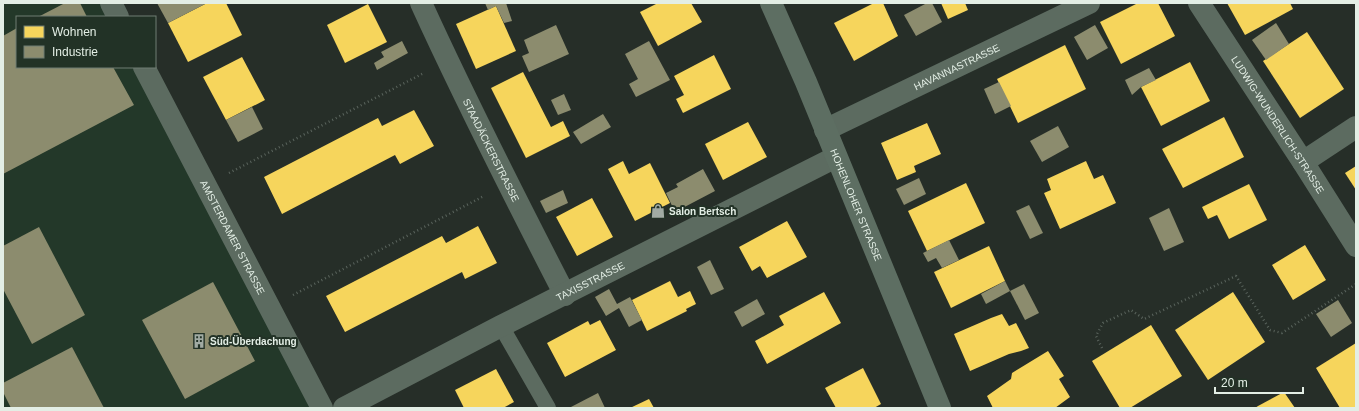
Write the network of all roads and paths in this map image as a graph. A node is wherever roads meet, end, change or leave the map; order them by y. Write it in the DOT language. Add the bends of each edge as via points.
graph roads {
  1 [pos="111,3"];
  2 [pos="421,3"];
  3 [pos="770,3"];
  4 [pos="1089,3"];
  5 [pos="1199,3"];
  6 [pos="118,16"];
  7 [pos="447,61"];
  8 [pos="145,68"];
  9 [pos="1356,127"];
  10 [pos="825,130"];
  11 [pos="836,157"];
  12 [pos="1303,162"];
  13 [pos="508,184"];
  14 [pos="205,186"];
  15 [pos="1356,246"];
  16 [pos="1356,284"];
  17 [pos="565,294"];
  18 [pos="269,307"];
  19 [pos="501,326"];
  20 [pos="1102,348"];
  21 [pos="322,408"];
  22 [pos="344,408"];
  23 [pos="548,408"];
  24 [pos="940,408"];
  1 -- 6 [label="street"];
  2 -- 7 [label="street, STAADÄCKERSTRASSE"];
  3 -- 10 [label="street, HOHENLOHER STRASSE"];
  4 -- 10 [label="street, HAVANNASTRASSE"];
  5 -- 12 [label="street, LUDWIG-WUNDERLICH-STRASSE"];
  7 -- 13 [label="street, STAADÄCKERSTRASSE"];
  7 -- 14 [label="path"];
  8 -- 14 [label="street, AMSTERDAMER STRASSE"];
  9 -- 12 [label="street"];
  10 -- 11 [label="street, HOHENLOHER STRASSE"];
  11 -- 17 [label="street, TAXISSTRASSE"];
  11 -- 24 [label="street, HOHENLOHER STRASSE"];
  12 -- 15 [label="street, LUDWIG-WUNDERLICH-STRASSE"];
  13 -- 17 [label="street, STAADÄCKERSTRASSE"];
  13 -- 18 [label="path"];
  14 -- 18 [label="street, AMSTERDAMER STRASSE"];
  16 -- 20 [label="path" via="1282,332 1270,330 1236,276 1144,319 1131,310 1103,323 1096,336"];
  17 -- 19 [label="street, TAXISSTRASSE"];
  18 -- 21 [label="street, AMSTERDAMER STRASSE"];
  19 -- 22 [label="street, TAXISSTRASSE"];
  19 -- 23 [label="lane"];
}
